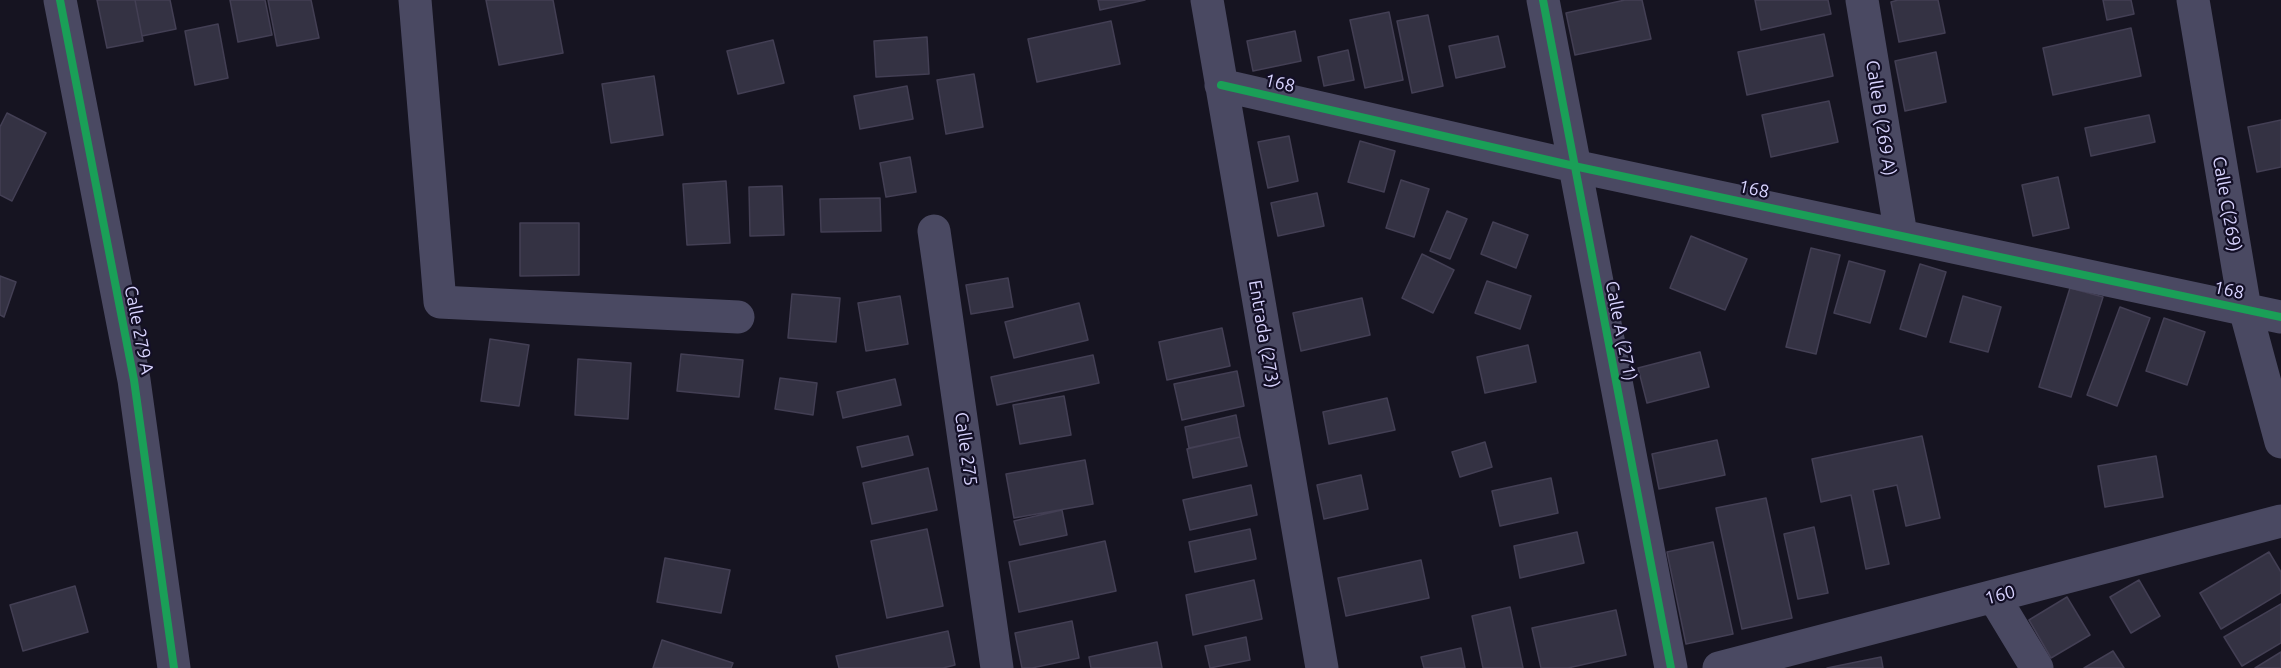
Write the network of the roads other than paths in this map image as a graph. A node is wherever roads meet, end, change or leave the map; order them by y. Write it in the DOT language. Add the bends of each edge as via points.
graph roads {
  1 [pos="60,0"];
  2 [pos="415,0"];
  3 [pos="1207,0"];
  4 [pos="1544,0"];
  5 [pos="1862,0"];
  6 [pos="2193,0"];
  7 [pos="1221,85"];
  8 [pos="1574,166"];
  9 [pos="934,231"];
  10 [pos="1901,235"];
  11 [pos="2245,309"];
  12 [pos="738,317"];
  13 [pos="2281,317"];
  14 [pos="2281,442"];
  15 [pos="2281,521"];
  16 [pos="1994,597"];
  17 [pos="174,668"];
  18 [pos="997,668"];
  19 [pos="1322,668"];
  20 [pos="1671,668"];
  21 [pos="1719,668"];
  22 [pos="2037,668"];
  1 -- 17 [label="street, Calle 279 A" via="134,380"];
  2 -- 12 [label="street" via="440,302"];
  3 -- 7 [label="street, Entrada (273)"];
  4 -- 8 [label="street, Calle A (271)"];
  5 -- 10 [label="street, Calle B (269 A)"];
  6 -- 11 [label="street, Calle C(269)"];
  7 -- 8 [label="street, 168"];
  7 -- 19 [label="street, Entrada (273)"];
  8 -- 10 [label="street, 168"];
  8 -- 20 [label="street, Calle A (271)"];
  9 -- 18 [label="street, Calle 275"];
  10 -- 11 [label="street, 168"];
  11 -- 13 [label="street, 168"];
  11 -- 14 [label="street, Calle C(269)"];
  15 -- 16 [label="street, 160"];
  16 -- 21 [label="street, 160"];
  16 -- 22 [label="street"];
}
